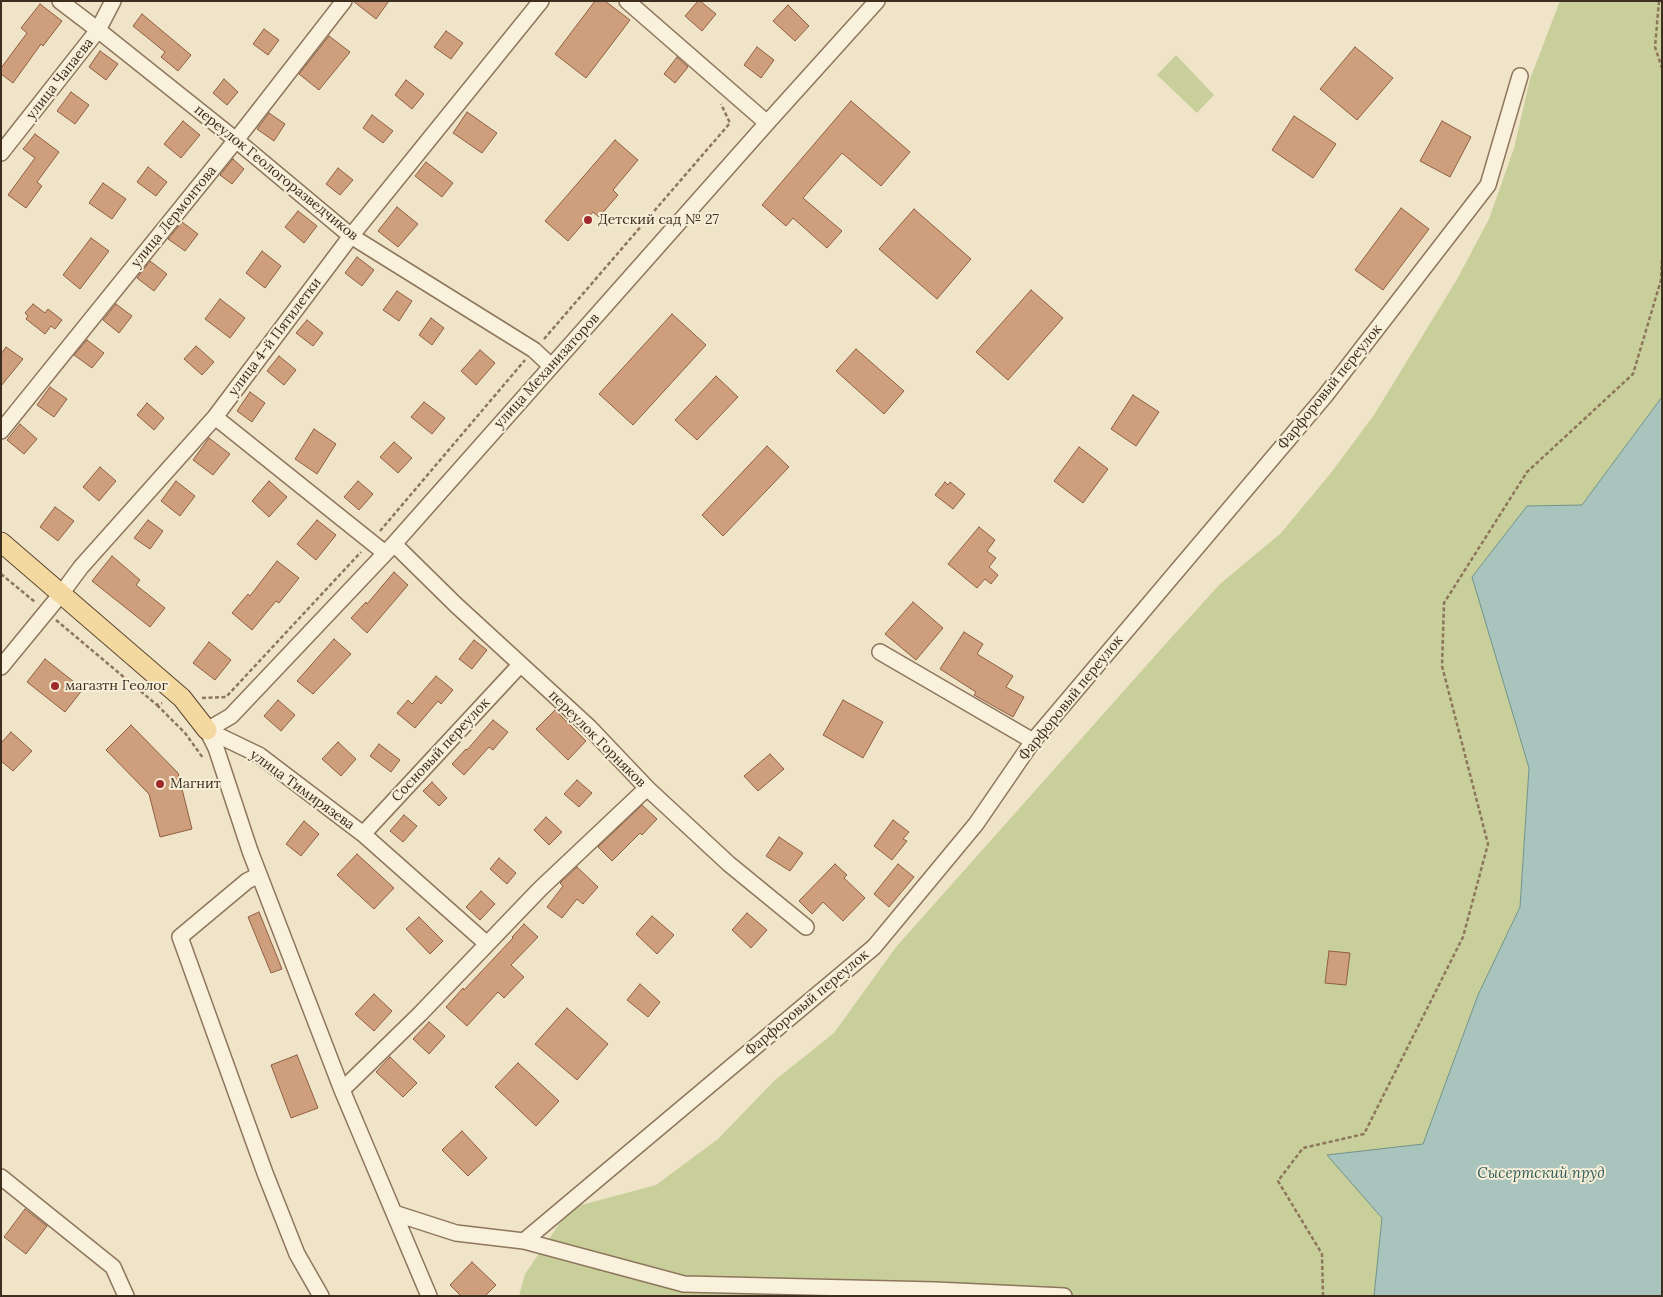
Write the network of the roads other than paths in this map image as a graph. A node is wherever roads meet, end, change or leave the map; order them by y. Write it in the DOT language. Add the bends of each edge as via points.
graph roads {
  1 [pos="60,1"];
  2 [pos="113,1"];
  3 [pos="344,1"];
  4 [pos="541,1"];
  5 [pos="627,1"];
  6 [pos="877,1"];
  7 [pos="98,30"];
  8 [pos="1520,76"];
  9 [pos="767,123"];
  10 [pos="236,140"];
  11 [pos="1,153"];
  12 [pos="351,236"];
  13 [pos="551,366"];
  14 [pos="215,417"];
  15 [pos="1,430"];
  16 [pos="1,542"];
  17 [pos="390,548"];
  18 [pos="61,594"];
  19 [pos="880,652"];
  20 [pos="520,665"];
  21 [pos="1,667"];
  22 [pos="207,730"];
  23 [pos="1033,741"];
  24 [pos="646,788"];
  25 [pos="363,834"];
  26 [pos="259,875"];
  27 [pos="806,927"];
  28 [pos="487,944"];
  29 [pos="342,1090"];
  30 [pos="1,1177"];
  31 [pos="394,1213"];
  32 [pos="524,1241"];
  33 [pos="126,1296"];
  34 [pos="321,1296"];
  35 [pos="429,1296"];
  36 [pos="1064,1296"];
  1 -- 7 [label="street, переулок Геологоразведчиков"];
  2 -- 7 [label="street, улица Чапаева"];
  3 -- 10 [label="street, улица Лермонтова"];
  4 -- 12 [label="street, улица 4-й Пятилетки"];
  5 -- 9 [label="street"];
  6 -- 9 [label="street, улица Механизаторов"];
  7 -- 10 [label="street, переулок Геологоразведчиков"];
  7 -- 11 [label="street, улица Чапаева"];
  8 -- 23 [label="street, Фарфоровый переулок" via="1488,185 1325,396"];
  9 -- 13 [label="street, улица Механизаторов"];
  10 -- 12 [label="street, переулок Геологоразведчиков"];
  10 -- 15 [label="street, улица Лермонтова"];
  12 -- 13 [label="street, переулок Геологоразведчиков" via="534,350"];
  12 -- 14 [label="street, улица 4-й Пятилетки"];
  13 -- 17 [label="street, улица Механизаторов"];
  14 -- 17 [label="street, переулок Горняков" via="371,542"];
  14 -- 18 [label="street, улица 4-й Пятилетки" via="81,567"];
  16 -- 18 [label="main road, улица Тимирязева"];
  17 -- 20 [label="street, переулок Горняков"];
  17 -- 22 [label="street, улица Механизаторов" via="231,716"];
  18 -- 21 [label="street, улица 4-й Пятилетки"];
  18 -- 22 [label="main road, улица Тимирязева" via="182,698"];
  19 -- 23 [label="street"];
  20 -- 24 [label="street, переулок Горняков" via="589,727"];
  20 -- 25 [label="street, Сосновый переулок"];
  22 -- 25 [label="street, улица Тимирязева" via="259,755"];
  22 -- 26 [label="street"];
  23 -- 32 [label="street, Фарфоровый переулок" via="976,824 874,947"];
  24 -- 27 [label="street, переулок Горняков" via="729,864"];
  24 -- 28 [label="street"];
  25 -- 28 [label="street, улица Тимирязева"];
  26 -- 29 [label="street"];
  26 -- 34 [label="street" via="247,881 180,937 265,1173 297,1254"];
  28 -- 29 [label="street"];
  29 -- 31 [label="street"];
  30 -- 33 [label="street" via="112,1267"];
  31 -- 32 [label="street" via="456,1233"];
  31 -- 35 [label="street"];
  32 -- 36 [label="street" via="684,1284"];
}
